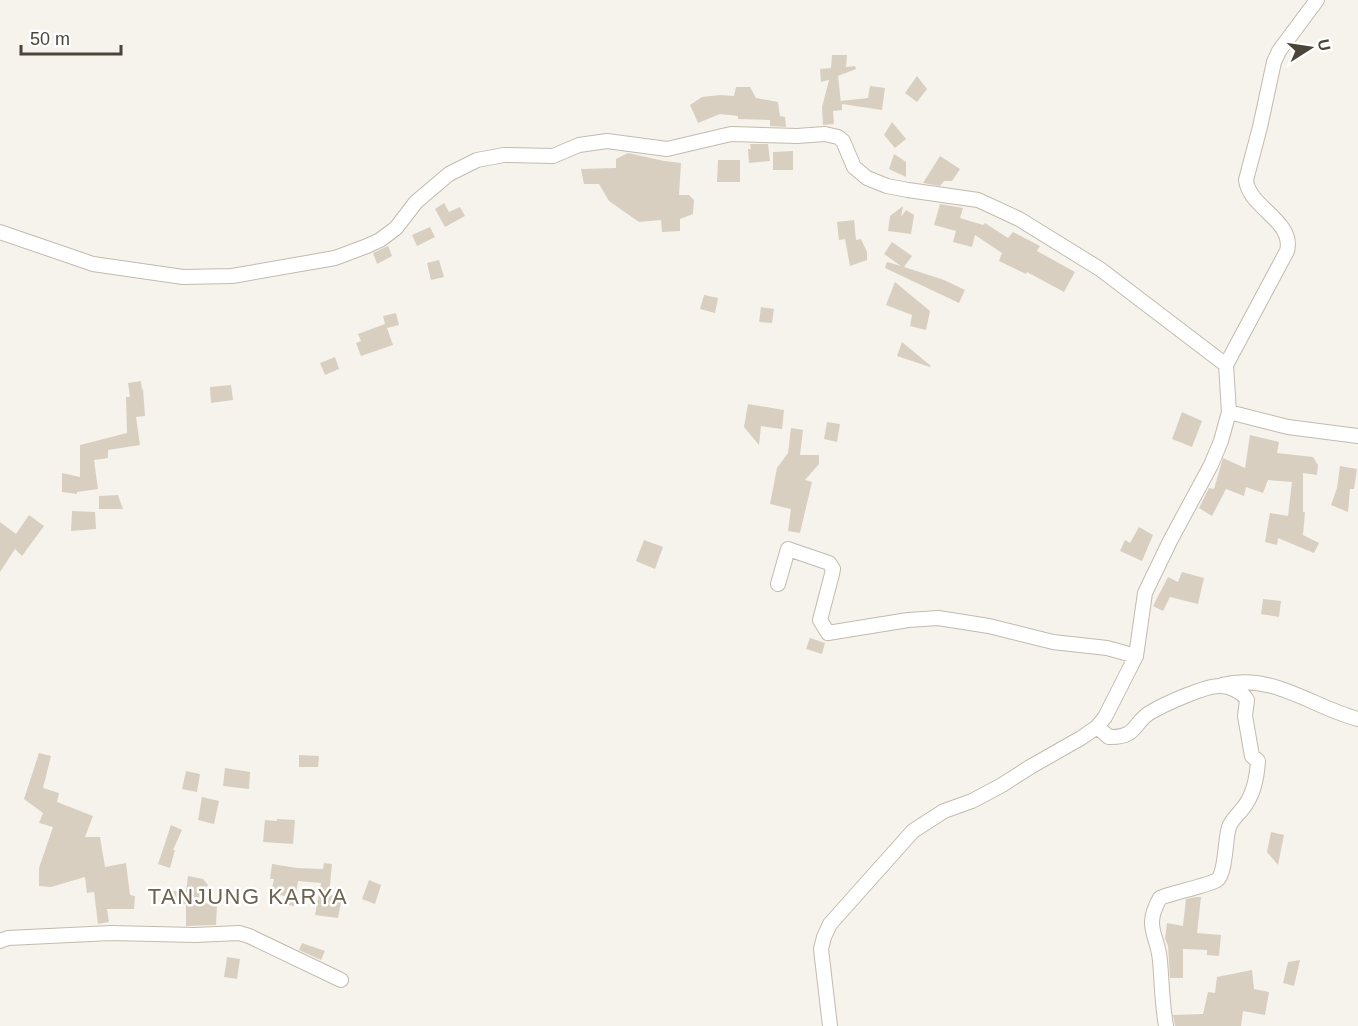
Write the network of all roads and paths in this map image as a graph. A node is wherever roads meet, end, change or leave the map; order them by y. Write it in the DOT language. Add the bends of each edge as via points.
graph roads {
  1 [pos="1317,0"];
  2 [pos="0,232"];
  3 [pos="1226,365"];
  4 [pos="1229,412"];
  5 [pos="1358,436"];
  6 [pos="778,584"];
  7 [pos="1136,656"];
  8 [pos="1220,686"];
  9 [pos="1358,719"];
  10 [pos="1097,727"];
  11 [pos="0,941"];
  12 [pos="341,980"];
  13 [pos="830,1026"];
  14 [pos="1166,1026"];
  1 -- 3 [label="street" via="1274,63 1246,180 1247,188 1286,233 1289,243"];
  2 -- 3 [label="street" via="93,264 183,277 249,274 335,258 380,240 401,224 422,196 453,172 477,160 504,155 553,156 579,145 607,141 667,148 731,134 825,134 843,141 854,167 867,178 887,186 978,200 1018,219 1100,269"];
  3 -- 4 [label="street"];
  4 -- 5 [label="street" via="1288,427"];
  4 -- 7 [label="street" via="1212,465 1145,593"];
  6 -- 7 [label="street" via="788,549 830,563 833,569 820,620 828,633 939,618"];
  7 -- 10 [label="street" via="1112,706"];
  8 -- 9 [label="street" via="1240,682 1269,685"];
  8 -- 10 [label="street" via="1149,713 1135,729 1120,737 1109,737"];
  8 -- 14 [label="street" via="1236,690 1247,700 1246,731 1252,756 1258,761 1257,772 1253,790 1230,825 1222,872 1216,880 1170,893 1155,906 1151,927 1160,957"];
  10 -- 13 [label="street" via="987,794 944,811 901,843 830,924 824,937 821,949"];
  11 -- 12 [label="street" via="37,936 239,933"];
}
